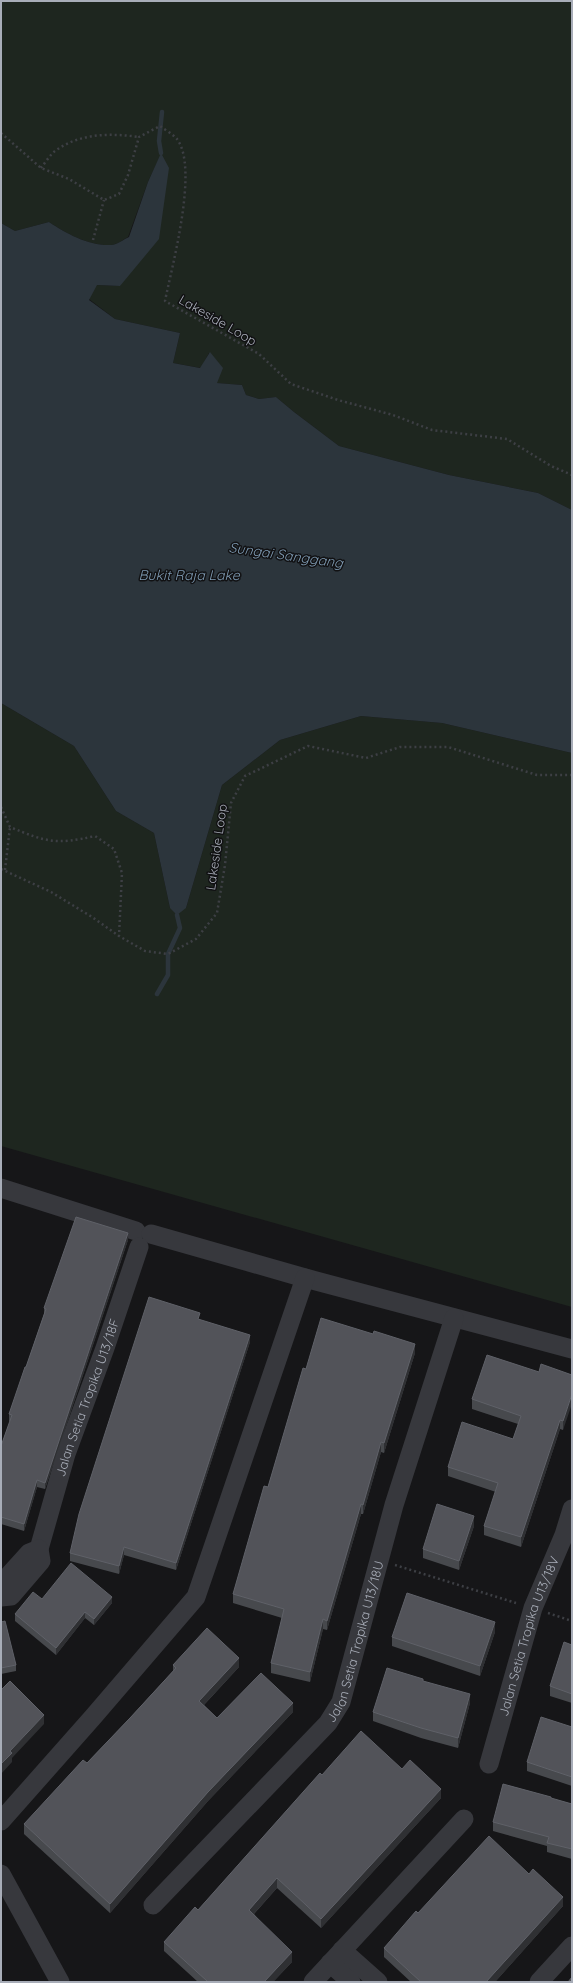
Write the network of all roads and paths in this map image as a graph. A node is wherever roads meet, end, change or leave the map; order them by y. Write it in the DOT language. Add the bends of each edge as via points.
graph roads {
  1 [pos="1,134"];
  2 [pos="139,137"];
  3 [pos="41,168"];
  4 [pos="104,200"];
  5 [pos="92,240"];
  6 [pos="572,475"];
  7 [pos="572,775"];
  8 [pos="1,807"];
  9 [pos="10,827"];
  10 [pos="1,869"];
  11 [pos="5,870"];
  12 [pos="119,936"];
  13 [pos="1,1188"];
  14 [pos="142,1237"];
  15 [pos="305,1278"];
  16 [pos="454,1318"];
  17 [pos="572,1348"];
  18 [pos="572,1510"];
  19 [pos="39,1549"];
  20 [pos="379,1560"];
  21 [pos="1,1584"];
  22 [pos="1,1597"];
  23 [pos="533,1608"];
  24 [pos="572,1621"];
  25 [pos="489,1764"];
  26 [pos="464,1818"];
  27 [pos="1,1820"];
  28 [pos="2,1881"];
  29 [pos="153,1904"];
  30 [pos="572,1946"];
  31 [pos="336,1957"];
  32 [pos="60,1982"];
  33 [pos="313,1982"];
  34 [pos="351,1982"];
  35 [pos="378,1982"];
  36 [pos="539,1982"];
  1 -- 3 [label="path"];
  2 -- 3 [label="path" via="114,133 83,137 55,151"];
  2 -- 4 [label="path" via="120,194"];
  2 -- 6 [label="path, Lakeside Loop" via="160,126 177,139 185,161 185,198 165,301 258,354 291,384 393,415 432,430 507,439 550,466"];
  3 -- 4 [label="path" via="69,179"];
  4 -- 5 [label="path"];
  7 -- 12 [label="path, Lakeside Loop" via="536,775 448,747 400,747 366,758 308,746 245,776 230,803 225,865 217,913 196,939 168,954 145,951"];
  8 -- 9 [label="path"];
  9 -- 11 [label="path"];
  9 -- 12 [label="path" via="40,840 68,842 94,836 114,849 122,873"];
  10 -- 11 [label="path, Lakeside Loop"];
  11 -- 12 [label="path, Lakeside Loop" via="51,892"];
  13 -- 14 [label="street"];
  14 -- 15 [label="street"];
  14 -- 19 [label="street, Jalan Setia Tropika U13/18F" via="66,1454"];
  15 -- 16 [label="street"];
  15 -- 27 [label="street" via="196,1597"];
  16 -- 17 [label="street"];
  16 -- 20 [label="street, Jalan Setia Tropika U13/18U"];
  18 -- 23 [label="street, Jalan Setia Tropika U13/18V"];
  19 -- 21 [label="street" via="29,1553"];
  19 -- 22 [label="street, Jalan Setia Tropika U13/18F" via="41,1561 11,1596"];
  20 -- 23 [label="path"];
  20 -- 29 [label="street, Jalan Setia Tropika U13/18U" via="341,1702 328,1723"];
  23 -- 24 [label="path"];
  23 -- 25 [label="street, Jalan Setia Tropika U13/18V"];
  26 -- 31 [label="street"];
  28 -- 32 [label="street"];
  30 -- 36 [label="street"];
  31 -- 33 [label="street"];
  31 -- 34 [label="street"];
  31 -- 35 [label="street"];
}
